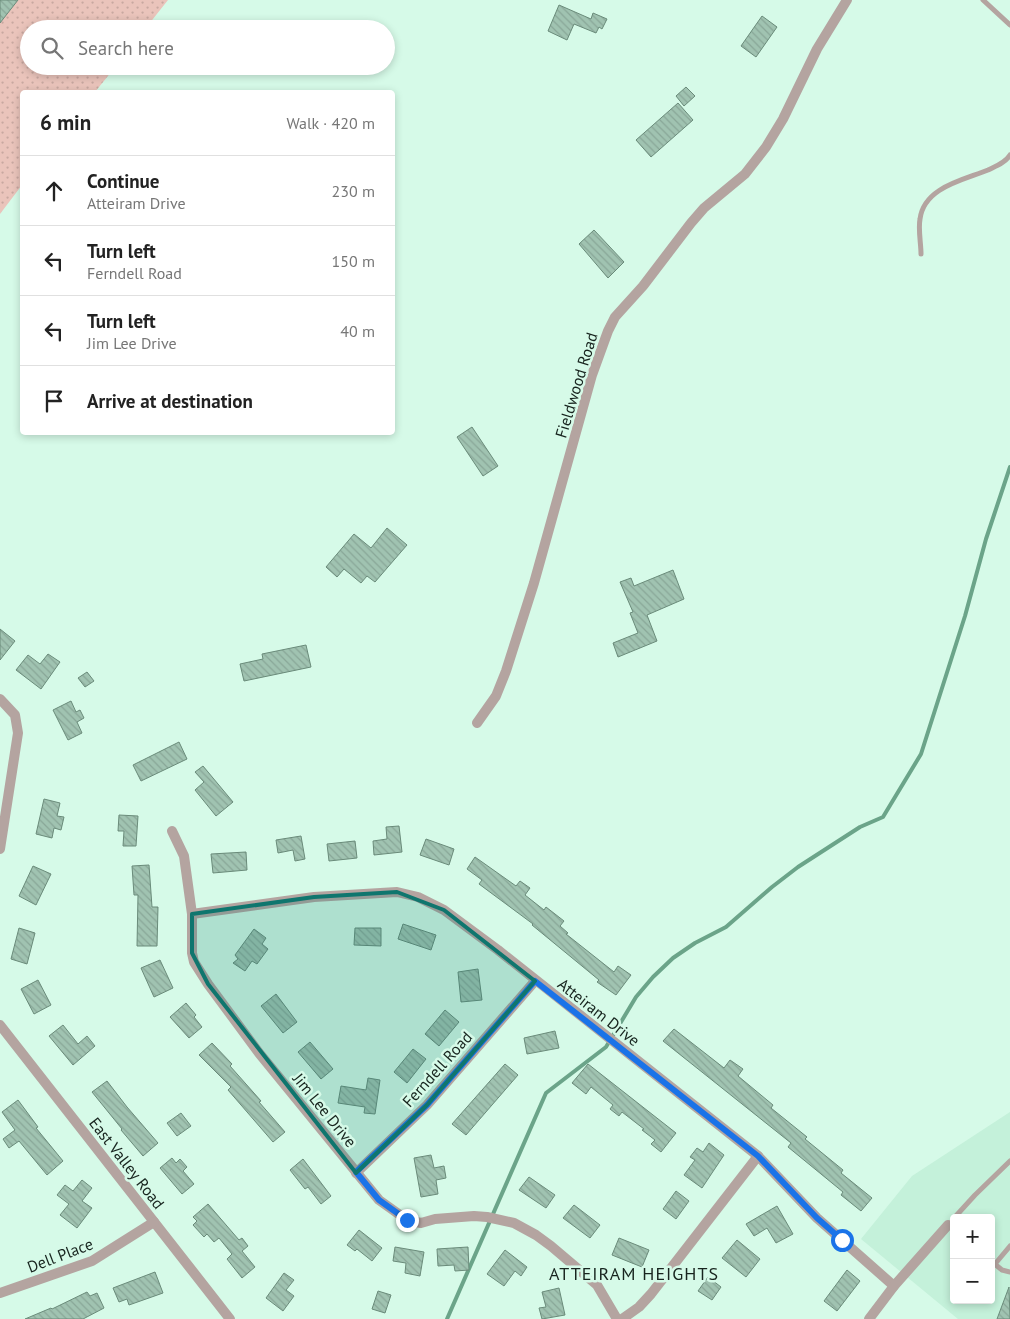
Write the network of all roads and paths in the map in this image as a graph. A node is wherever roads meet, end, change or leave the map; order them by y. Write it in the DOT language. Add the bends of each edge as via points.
graph roads {
  1 [pos="847,0"];
  2 [pos="983,0"];
  3 [pos="1010,25"];
  4 [pos="1010,155"];
  5 [pos="921,254"];
  6 [pos="0,700"];
  7 [pos="477,722"];
  8 [pos="172,831"];
  9 [pos="0,849"];
  10 [pos="192,914"];
  11 [pos="535,981"];
  12 [pos="0,1025"];
  13 [pos="758,1156"];
  14 [pos="1010,1161"];
  15 [pos="356,1172"];
  16 [pos="959,1214"];
  17 [pos="154,1222"];
  18 [pos="950,1225"];
  19 [pos="1010,1246"];
  20 [pos="995,1261"];
  21 [pos="995,1265"];
  22 [pos="1010,1272"];
  23 [pos="894,1286"];
  24 [pos="0,1293"];
  25 [pos="230,1319"];
  26 [pos="617,1319"];
  27 [pos="622,1319"];
  28 [pos="869,1319"];
  1 -- 7 [label="street, Fieldwood Road" via="817,49 766,147 745,174 704,208 608,331 592,375 506,671 496,696"];
  2 -- 3 [label="lane"];
  4 -- 5 [label="lane" via="998,166 948,185 927,202 920,218"];
  6 -- 9 [label="street" via="15,715 18,733"];
  8 -- 10 [label="street, Jim Lee Drive" via="184,856"];
  10 -- 11 [label="street, Atteiram Drive" via="314,897 397,892 418,897 444,910"];
  10 -- 15 [label="street, Jim Lee Drive" via="192,953 199,969 259,1053"];
  11 -- 13 [label="street, Atteiram Drive"];
  11 -- 15 [label="street, Ferndell Road" via="427,1105"];
  12 -- 17 [label="street, East Valley Road"];
  13 -- 23 [label="street, Atteiram Drive" via="817,1218"];
  13 -- 27 [label="street" via="651,1294"];
  14 -- 16 [label="lane"];
  15 -- 26 [label="street, Jim Lee Drive" via="379,1200 407,1220 420,1223 474,1216 514,1223 550,1246 598,1285"];
  17 -- 24 [label="street, Dell Place" via="92,1262"];
  17 -- 25 [label="street, East Valley Road"];
  18 -- 23 [label="street"];
  19 -- 20 [label="lane"];
  21 -- 22 [label="lane"];
  23 -- 28 [label="street"];
}
